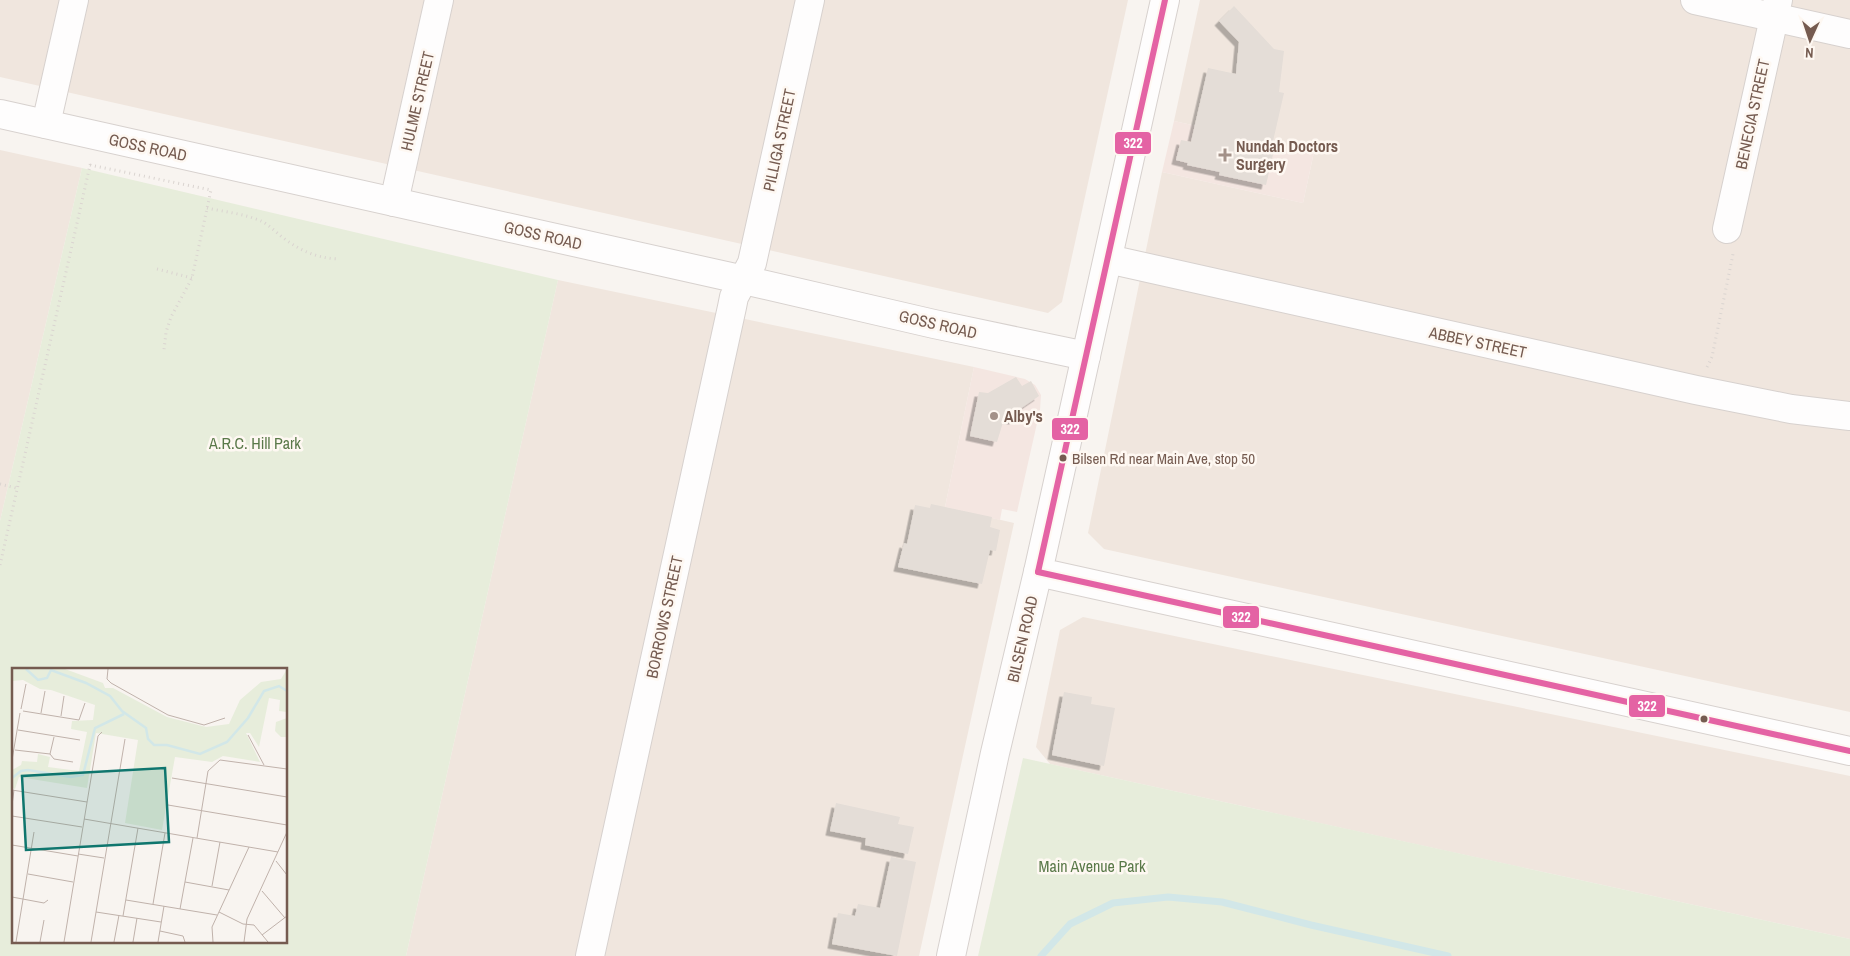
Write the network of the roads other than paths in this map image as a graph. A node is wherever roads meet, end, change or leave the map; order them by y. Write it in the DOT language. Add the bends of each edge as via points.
graph roads {
  1 [pos="74,0"];
  2 [pos="439,0"];
  3 [pos="810,0"];
  4 [pos="1165,0"];
  5 [pos="1696,0"];
  6 [pos="1776,8"];
  7 [pos="1850,34"];
  8 [pos="0,114"];
  9 [pos="46,124"];
  10 [pos="394,202"];
  11 [pos="1727,229"];
  12 [pos="1108,259"];
  13 [pos="744,280"];
  14 [pos="1086,356"];
  15 [pos="1850,416"];
  16 [pos="1038,572"];
  17 [pos="1850,751"];
  18 [pos="590,956"];
  19 [pos="951,956"];
  1 -- 9 [label="street"];
  2 -- 10 [label="street, HULME STREET"];
  3 -- 13 [label="street, PILLIGA STREET" via="752,263"];
  4 -- 12 [label="street, BILSEN ROAD"];
  5 -- 6 [label="street"];
  6 -- 7 [label="street"];
  6 -- 11 [label="street, BENECIA STREET"];
  8 -- 9 [label="street, GOSS ROAD"];
  9 -- 10 [label="street, GOSS ROAD"];
  10 -- 13 [label="street, GOSS ROAD"];
  12 -- 14 [label="street, BILSEN ROAD"];
  12 -- 15 [label="street, ABBEY STREET" via="1696,390 1791,409"];
  13 -- 14 [label="street, GOSS ROAD"];
  13 -- 18 [label="street, BORROWS STREET" via="734,297"];
  14 -- 16 [label="street, BILSEN ROAD"];
  16 -- 17 [label="street"];
  16 -- 19 [label="street, BILSEN ROAD"];
}
